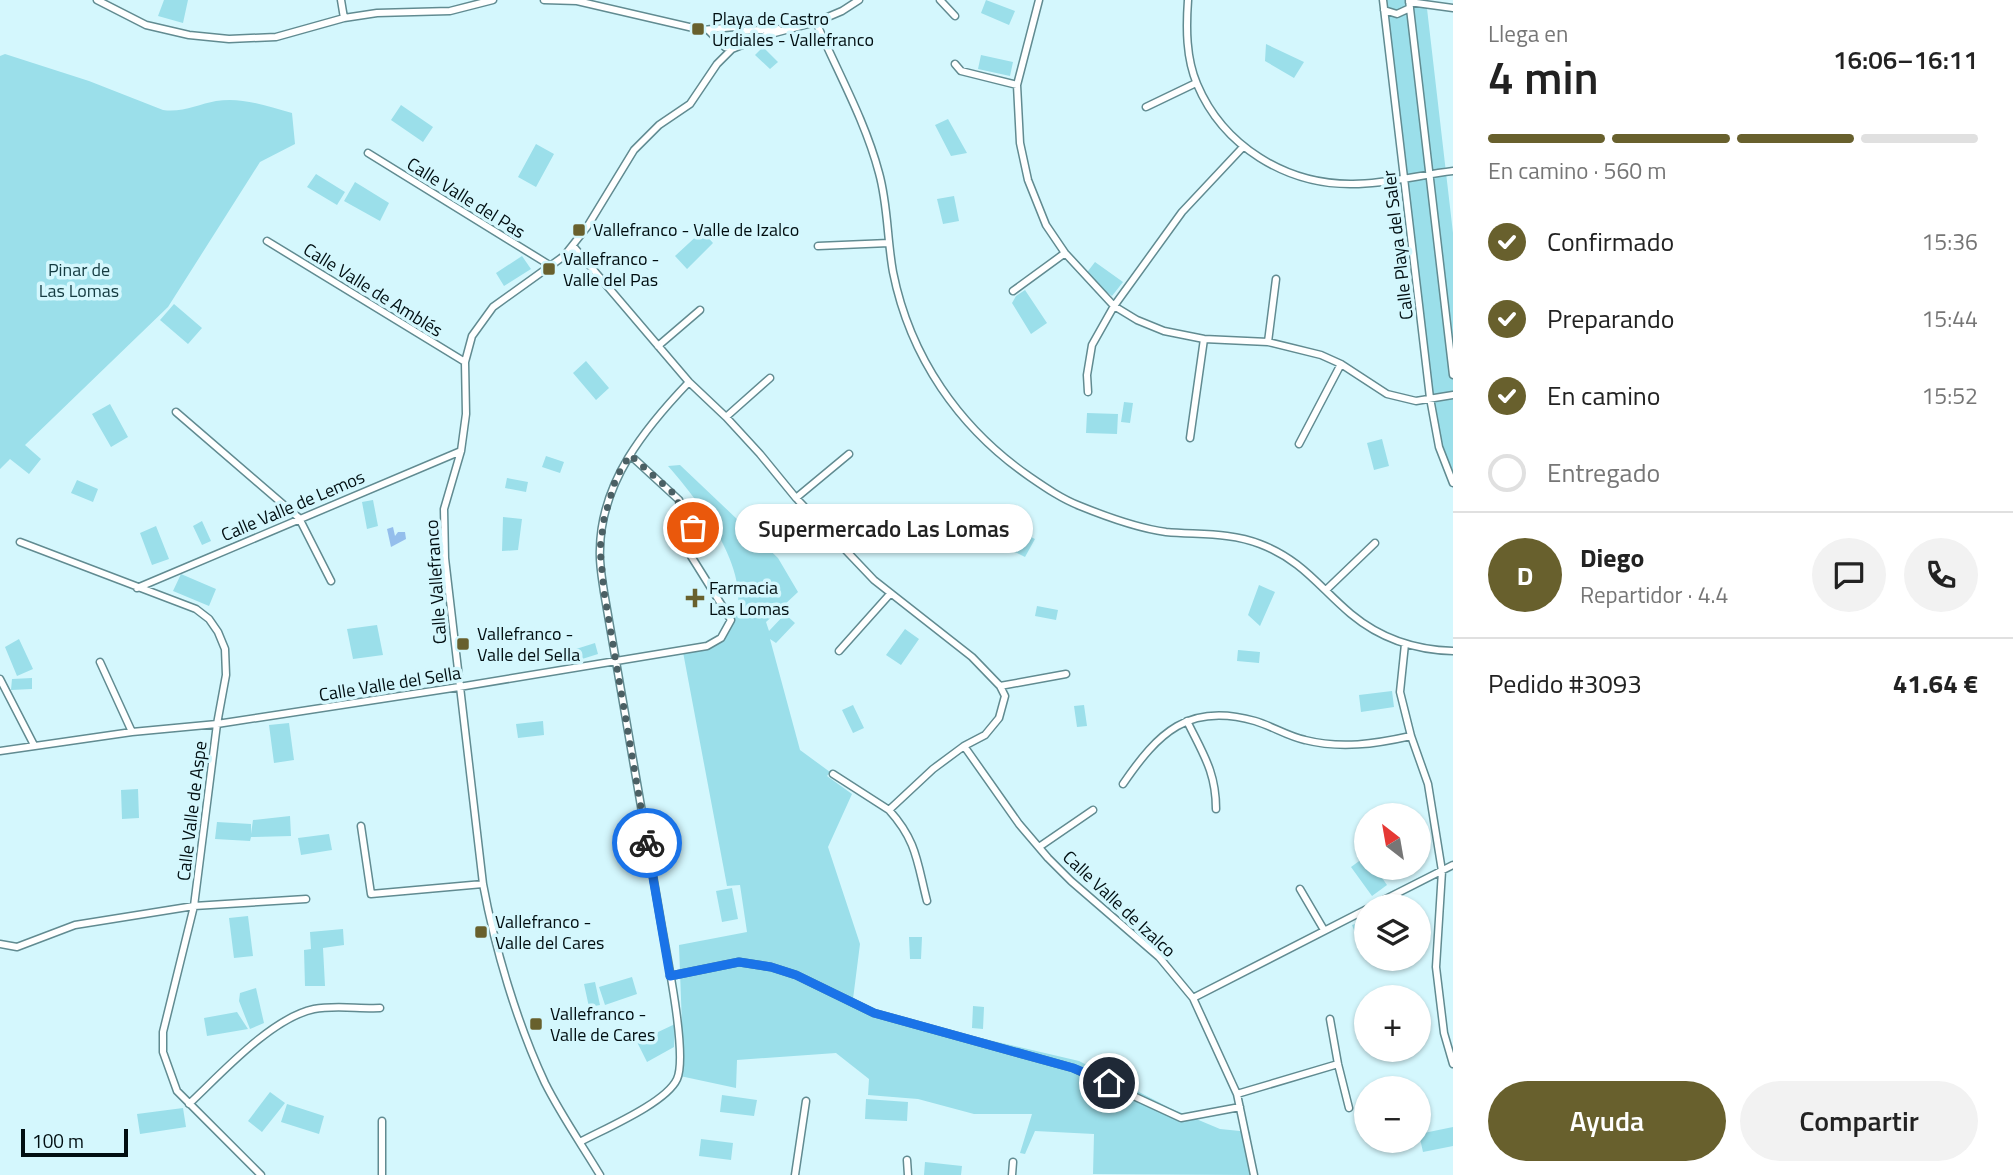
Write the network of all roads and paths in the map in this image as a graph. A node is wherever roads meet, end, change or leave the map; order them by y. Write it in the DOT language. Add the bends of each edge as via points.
graph roads {
  1 [pos="97,0"];
  2 [pos="341,0"];
  3 [pos="493,0"];
  4 [pos="544,0"];
  5 [pos="859,0"];
  6 [pos="940,0"];
  7 [pos="1039,0"];
  8 [pos="1188,0"];
  9 [pos="1377,0"];
  10 [pos="1383,0"];
  11 [pos="1409,3"];
  12 [pos="1453,8"];
  13 [pos="1384,10"];
  14 [pos="955,16"];
  15 [pos="344,18"];
  16 [pos="816,22"];
  17 [pos="794,28"];
  18 [pos="724,30"];
  19 [pos="709,31"];
  20 [pos="741,31"];
  21 [pos="723,45"];
  22 [pos="741,45"];
  23 [pos="732,49"];
  24 [pos="718,64"];
  25 [pos="955,64"];
  26 [pos="1196,83"];
  27 [pos="1017,85"];
  28 [pos="1146,107"];
  29 [pos="1243,147"];
  30 [pos="368,153"];
  31 [pos="1453,171"];
  32 [pos="1429,174"];
  33 [pos="1404,178"];
  34 [pos="267,241"];
  35 [pos="889,243"];
  36 [pos="573,246"];
  37 [pos="818,246"];
  38 [pos="1065,253"];
  39 [pos="551,266"];
  40 [pos="1276,279"];
  41 [pos="1013,291"];
  42 [pos="1114,306"];
  43 [pos="700,310"];
  44 [pos="1204,339"];
  45 [pos="1268,342"];
  46 [pos="658,346"];
  47 [pos="465,362"];
  48 [pos="1341,364"];
  49 [pos="1453,375"];
  50 [pos="770,378"];
  51 [pos="689,382"];
  52 [pos="1088,392"];
  53 [pos="1453,395"];
  54 [pos="1430,398"];
  55 [pos="176,412"];
  56 [pos="726,417"];
  57 [pos="1190,438"];
  58 [pos="1299,444"];
  59 [pos="461,451"];
  60 [pos="849,454"];
  61 [pos="630,455"];
  62 [pos="1453,483"];
  63 [pos="796,498"];
  64 [pos="299,518"];
  65 [pos="20,542"];
  66 [pos="1375,543"];
  67 [pos="331,581"];
  68 [pos="137,588"];
  69 [pos="1326,590"];
  70 [pos="890,593"];
  71 [pos="1405,645"];
  72 [pos="1453,650"];
  73 [pos="839,651"];
  74 [pos="616,660"];
  75 [pos="100,662"];
  76 [pos="1066,674"];
  77 [pos="0,679"];
  78 [pos="1000,686"];
  79 [pos="459,687"];
  80 [pos="1187,721"];
  81 [pos="217,724"];
  82 [pos="132,732"];
  83 [pos="1411,736"];
  84 [pos="34,745"];
  85 [pos="964,746"];
  86 [pos="0,751"];
  87 [pos="833,774"];
  88 [pos="1123,784"];
  89 [pos="1216,809"];
  90 [pos="889,810"];
  91 [pos="1093,810"];
  92 [pos="361,827"];
  93 [pos="1039,847"];
  94 [pos="1453,865"];
  95 [pos="1441,872"];
  96 [pos="484,884"];
  97 [pos="1300,889"];
  98 [pos="1396,894"];
  99 [pos="306,899"];
  100 [pos="927,901"];
  101 [pos="194,906"];
  102 [pos="1354,915"];
  103 [pos="1324,930"];
  104 [pos="0,944"];
  105 [pos="670,976"];
  106 [pos="1193,998"];
  107 [pos="380,1009"];
  108 [pos="1330,1019"];
  109 [pos="1453,1064"];
  110 [pos="1338,1065"];
  111 [pos="1237,1094"];
  112 [pos="806,1101"];
  113 [pos="189,1104"];
  114 [pos="1240,1107"];
  115 [pos="1349,1108"];
  116 [pos="382,1121"];
  117 [pos="580,1142"];
  118 [pos="907,1160"];
  119 [pos="1013,1161"];
  120 [pos="261,1175"];
  121 [pos="382,1175"];
  122 [pos="600,1175"];
  123 [pos="795,1175"];
  124 [pos="908,1175"];
  125 [pos="1012,1175"];
  126 [pos="1254,1175"];
  1 -- 15 [label="street" via="146,25 229,39 276,37"];
  2 -- 15 [label="street"];
  3 -- 15 [label="street" via="450,11"];
  4 -- 19 [label="street" via="577,1"];
  5 -- 16 [label="street"];
  6 -- 14 [label="street"];
  7 -- 27 [label="street"];
  8 -- 26 [label="street" via="1186,27"];
  9 -- 10 [label="street"];
  10 -- 13 [label="street, Calle Playa del Saler"];
  11 -- 12 [label="street"];
  11 -- 13 [label="street" via="1397,15"];
  11 -- 32 [label="street"];
  13 -- 33 [label="street, Calle Playa del Saler"];
  16 -- 17 [label="street"];
  16 -- 35 [label="street" via="879,172"];
  17 -- 20 [label="street"];
  17 -- 22 [label="street"];
  18 -- 19 [label="street"];
  18 -- 20 [label="street"];
  18 -- 21 [label="street"];
  19 -- 21 [label="street"];
  20 -- 22 [label="street"];
  21 -- 23 [label="street"];
  21 -- 24 [label="street, Calle Vallefranco"];
  22 -- 23 [label="street"];
  23 -- 24 [label="street, Calle Vallefranco"];
  24 -- 36 [label="street, Calle Vallefranco" via="690,104 634,150"];
  25 -- 27 [label="street" via="961,71"];
  26 -- 28 [label="street"];
  26 -- 29 [label="street" via="1212,113"];
  27 -- 38 [label="street" via="1020,144 1028,180 1046,225"];
  29 -- 33 [label="street" via="1270,165 1323,183"];
  29 -- 42 [label="street" via="1182,212"];
  30 -- 39 [label="street, Calle Valle del Pas"];
  31 -- 32 [label="street"];
  32 -- 33 [label="street"];
  32 -- 49 [label="street"];
  33 -- 54 [label="street, Calle Playa del Saler"];
  34 -- 47 [label="street, Calle Valle de Amblés"];
  35 -- 37 [label="street"];
  35 -- 69 [label="street" via="905,317 926,365 943,394 1001,457 1052,492 1121,522 1259,543 1299,564"];
  36 -- 39 [label="street, Calle Vallefranco"];
  36 -- 46 [label="street"];
  38 -- 41 [label="street"];
  38 -- 42 [label="street"];
  39 -- 47 [label="street, Calle Vallefranco" via="494,307 472,336"];
  40 -- 45 [label="street"];
  42 -- 44 [label="street" via="1164,331"];
  42 -- 52 [label="street" via="1093,345"];
  43 -- 46 [label="street"];
  44 -- 45 [label="street"];
  44 -- 57 [label="street"];
  45 -- 48 [label="street"];
  46 -- 51 [label="street"];
  47 -- 59 [label="street, Calle Vallefranco"];
  48 -- 54 [label="street" via="1387,394 1416,401"];
  48 -- 58 [label="street"];
  50 -- 56 [label="street"];
  51 -- 56 [label="street"];
  51 -- 61 [label="street" via="657,415"];
  53 -- 54 [label="street"];
  54 -- 62 [label="street, Calle Playa del Saler" via="1439,447"];
  55 -- 64 [label="street"];
  56 -- 63 [label="street"];
  59 -- 64 [label="street, Calle Valle de Lemos"];
  59 -- 79 [label="street, Calle Vallefranco" via="444,509"];
  60 -- 63 [label="street"];
  61 -- 74 [label="street" via="616,478 600,549"];
  61 -- 74 [label="street, Calle Valle del Sella" via="679,500 693,528 691,555 731,620 721,638 707,646"];
  63 -- 70 [label="street"];
  64 -- 67 [label="street"];
  64 -- 68 [label="street, Calle Valle de Lemos"];
  65 -- 68 [label="street, Calle Valle de Aspe"];
  66 -- 69 [label="street"];
  68 -- 81 [label="street, Calle Valle de Aspe" via="196,610 218,632 225,649 226,675"];
  69 -- 71 [label="street" via="1365,625"];
  70 -- 73 [label="street"];
  70 -- 78 [label="street" via="972,657"];
  71 -- 72 [label="street"];
  71 -- 83 [label="street" via="1400,692"];
  74 -- 79 [label="street, Calle Valle del Sella"];
  74 -- 105 [label="street"];
  75 -- 82 [label="street"];
  76 -- 78 [label="street"];
  77 -- 84 [label="street"];
  78 -- 85 [label="street" via="1005,696 999,718 985,735"];
  79 -- 81 [label="street, Calle Valle del Sella"];
  79 -- 96 [label="street, Calle Vallefranco"];
  80 -- 83 [label="street" via="1209,715 1234,717 1306,741 1350,746"];
  80 -- 88 [label="street" via="1159,738"];
  80 -- 89 [label="street" via="1210,767"];
  81 -- 82 [label="street, Calle Valle del Sella"];
  81 -- 101 [label="street, Calle Valle de Aspe"];
  82 -- 84 [label="street, Calle Valle del Sella"];
  83 -- 95 [label="street" via="1428,784"];
  84 -- 86 [label="street, Calle Valle del Sella"];
  85 -- 90 [label="street"];
  85 -- 93 [label="street, Calle Valle de Izalco"];
  87 -- 90 [label="street"];
  90 -- 100 [label="street" via="904,826 915,849"];
  91 -- 93 [label="street, Calle Valle de Izalco"];
  92 -- 96 [label="street" via="371,894"];
  93 -- 106 [label="street, Calle Valle de Izalco" via="1159,957"];
  94 -- 95 [label="street"];
  95 -- 98 [label="street"];
  95 -- 109 [label="street" via="1436,967 1444,1033"];
  96 -- 117 [label="street, Calle Vallefranco" via="492,930 532,1053"];
  97 -- 103 [label="street"];
  99 -- 101 [label="street"];
  101 -- 104 [label="street" via="75,925 17,947"];
  101 -- 113 [label="street, Calle Valle de Aspe" via="163,1032 169,1073"];
  102 -- 103 [label="street"];
  103 -- 106 [label="street"];
  105 -- 114 [label="street" via="739,962 771,967 874,1013 1073,1068 1181,1118"];
  105 -- 117 [label="street" via="681,1055 677,1078 645,1108"];
  106 -- 111 [label="street, Calle Valle de Izalco"];
  107 -- 113 [label="street" via="315,1009 295,1016 268,1032"];
  108 -- 110 [label="street"];
  110 -- 111 [label="street"];
  110 -- 115 [label="street"];
  111 -- 114 [label="street, Calle Valle de Izalco"];
  112 -- 123 [label="street"];
  113 -- 120 [label="street, Calle Valle de Aspe"];
  114 -- 126 [label="street, Calle Valle de Izalco"];
  116 -- 121 [label="street"];
  117 -- 122 [label="street, Calle Vallefranco"];
  118 -- 124 [label="street"];
  119 -- 125 [label="street"];
}
